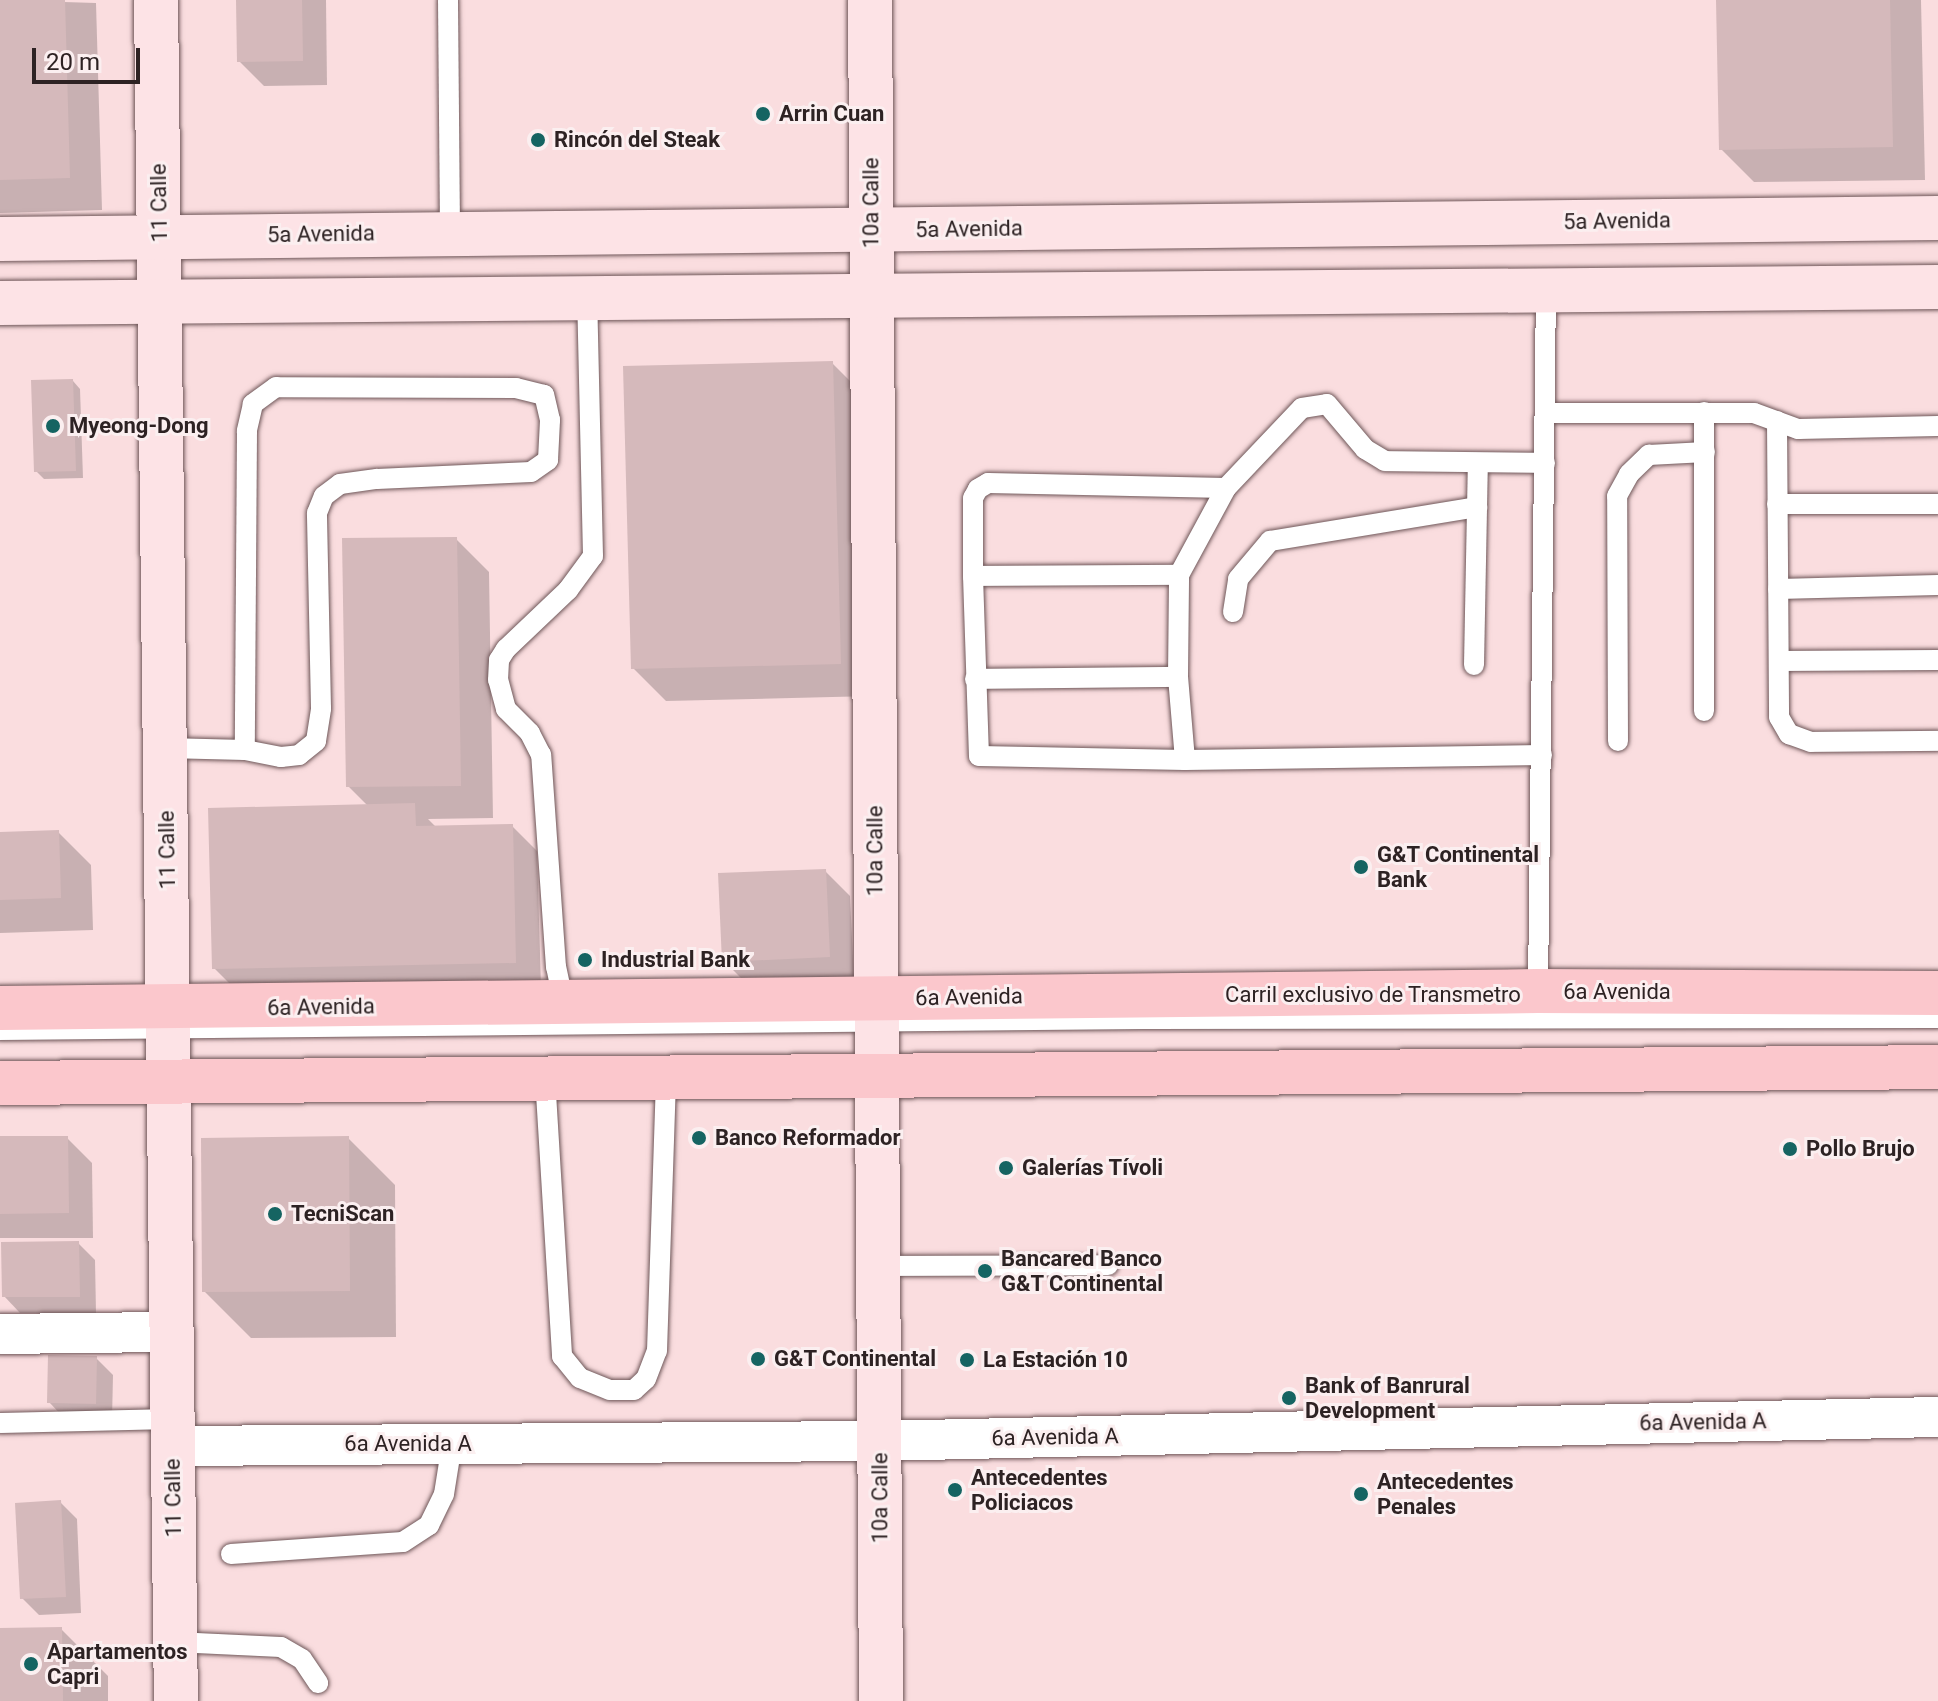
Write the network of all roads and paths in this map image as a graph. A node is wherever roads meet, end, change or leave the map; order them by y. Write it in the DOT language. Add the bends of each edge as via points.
graph roads {
  1 [pos="156,0"];
  2 [pos="448,0"];
  3 [pos="870,0"];
  4 [pos="1938,218"];
  5 [pos="1628,221"];
  6 [pos="871,230"];
  7 [pos="450,232"];
  8 [pos="159,237"];
  9 [pos="0,239"];
  10 [pos="1938,287"];
  11 [pos="1630,288"];
  12 [pos="1546,289"];
  13 [pos="872,295"];
  14 [pos="587,297"];
  15 [pos="160,301"];
  16 [pos="0,303"];
  17 [pos="1704,412"];
  18 [pos="1545,413"];
  19 [pos="1777,421"];
  20 [pos="1938,426"];
  21 [pos="1705,452"];
  22 [pos="1478,463"];
  23 [pos="1545,463"];
  24 [pos="1226,488"];
  25 [pos="1777,504"];
  26 [pos="1938,504"];
  27 [pos="1477,507"];
  28 [pos="1179,575"];
  29 [pos="973,576"];
  30 [pos="1938,585"];
  31 [pos="1778,589"];
  32 [pos="1233,612"];
  33 [pos="1938,660"];
  34 [pos="1779,661"];
  35 [pos="1474,665"];
  36 [pos="1178,677"];
  37 [pos="975,679"];
  38 [pos="1704,711"];
  39 [pos="1618,741"];
  40 [pos="1938,741"];
  41 [pos="166,748"];
  42 [pos="245,750"];
  43 [pos="1542,755"];
  44 [pos="1185,760"];
  45 [pos="1538,991"];
  46 [pos="1938,993"];
  47 [pos="564,1004"];
  48 [pos="0,1008"];
  49 [pos="877,1009"];
  50 [pos="1938,1018"];
  51 [pos="169,1019"];
  52 [pos="0,1030"];
  53 [pos="1938,1067"];
  54 [pos="876,1073"];
  55 [pos="666,1076"];
  56 [pos="545,1077"];
  57 [pos="169,1082"];
  58 [pos="0,1083"];
  59 [pos="1108,1265"];
  60 [pos="878,1266"];
  61 [pos="171,1332"];
  62 [pos="0,1334"];
  63 [pos="1938,1417"];
  64 [pos="0,1423"];
  65 [pos="173,1432"];
  66 [pos="879,1441"];
  67 [pos="452,1444"];
  68 [pos="231,1554"];
  69 [pos="175,1642"];
  70 [pos="318,1683"];
  71 [pos="176,1701"];
  72 [pos="881,1701"];
  1 -- 8 [label="street, 11 Calle"];
  2 -- 7 [label="lane"];
  3 -- 6 [label="street, 10a Calle"];
  4 -- 5 [label="street, 5a Avenida"];
  5 -- 6 [label="street, 5a Avenida"];
  5 -- 11 [label="street"];
  6 -- 7 [label="street, 5a Avenida"];
  6 -- 13 [label="street, 10a Calle"];
  7 -- 8 [label="street, 5a Avenida"];
  8 -- 9 [label="street, 5a Avenida"];
  8 -- 15 [label="street, 11 Calle"];
  10 -- 11 [label="street"];
  11 -- 12 [label="street"];
  12 -- 13 [label="street"];
  12 -- 18 [label="lane"];
  13 -- 14 [label="street"];
  13 -- 49 [label="street, 10a Calle"];
  14 -- 15 [label="street"];
  14 -- 47 [label="lane" via="593,556 568,590 506,649 499,660 498,680 506,709 530,733 541,755 556,967"];
  15 -- 16 [label="street"];
  15 -- 41 [label="street, 11 Calle"];
  17 -- 18 [label="lane"];
  17 -- 19 [label="lane" via="1754,413"];
  17 -- 21 [label="lane"];
  18 -- 23 [label="lane"];
  19 -- 20 [label="lane" via="1798,429"];
  19 -- 25 [label="lane"];
  21 -- 38 [label="lane"];
  21 -- 39 [label="lane" via="1649,455 1629,474 1617,496"];
  22 -- 23 [label="lane"];
  22 -- 24 [label="lane" via="1385,461 1365,449 1327,404 1315,403 1275,432"];
  22 -- 27 [label="lane"];
  23 -- 43 [label="lane"];
  24 -- 28 [label="lane"];
  24 -- 29 [label="lane" via="988,483 973,498"];
  25 -- 26 [label="lane"];
  25 -- 31 [label="lane"];
  27 -- 32 [label="lane" via="1270,541 1238,579"];
  27 -- 35 [label="lane"];
  28 -- 29 [label="lane"];
  28 -- 36 [label="lane"];
  29 -- 37 [label="lane"];
  30 -- 31 [label="lane"];
  31 -- 34 [label="lane"];
  33 -- 34 [label="lane"];
  34 -- 40 [label="lane" via="1779,717 1789,734 1835,745"];
  36 -- 37 [label="lane"];
  36 -- 44 [label="lane"];
  37 -- 44 [label="lane" via="975,745 985,760"];
  41 -- 42 [label="lane"];
  41 -- 51 [label="street, 11 Calle"];
  42 -- 42 [label="lane" via="299,755 316,741 321,708 317,513 324,496 340,484 377,479 531,472 548,460 550,420 544,395 516,388 276,387 253,404 247,431"];
  43 -- 44 [label="lane"];
  43 -- 45 [label="lane"];
  45 -- 46 [label="main road, 6a Avenida"];
  45 -- 49 [label="main road, 6a Avenida"];
  47 -- 49 [label="main road, 6a Avenida"];
  47 -- 51 [label="main road, 6a Avenida"];
  48 -- 51 [label="main road, 6a Avenida"];
  49 -- 50 [label="lane, Carril exclusivo de Transmetro" via="1144,1019"];
  49 -- 51 [label="lane, Carril exclusivo de Transmetro"];
  49 -- 54 [label="street, 10a Calle"];
  51 -- 52 [label="lane, Carril exclusivo de Transmetro"];
  51 -- 57 [label="street, 11 Calle"];
  53 -- 54 [label="main road"];
  54 -- 55 [label="main road"];
  54 -- 60 [label="street, 10a Calle"];
  55 -- 56 [label="main road"];
  55 -- 56 [label="lane" via="657,1351 646,1379 634,1390 610,1390 580,1378 562,1356"];
  56 -- 57 [label="main road"];
  57 -- 58 [label="main road"];
  57 -- 61 [label="street, 11 Calle"];
  59 -- 60 [label="lane"];
  60 -- 66 [label="street, 10a Calle"];
  61 -- 62 [label="street"];
  61 -- 65 [label="street, 11 Calle"];
  63 -- 66 [label="street, 6a Avenida A"];
  64 -- 65 [label="lane"];
  65 -- 67 [label="street, 6a Avenida A"];
  65 -- 69 [label="street, 11 Calle"];
  66 -- 67 [label="street, 6a Avenida A"];
  66 -- 72 [label="street, 10a Calle"];
  67 -- 68 [label="lane" via="444,1494 429,1525 403,1542"];
  69 -- 70 [label="lane" via="281,1647 302,1659"];
  69 -- 71 [label="street, 11 Calle"];
}
